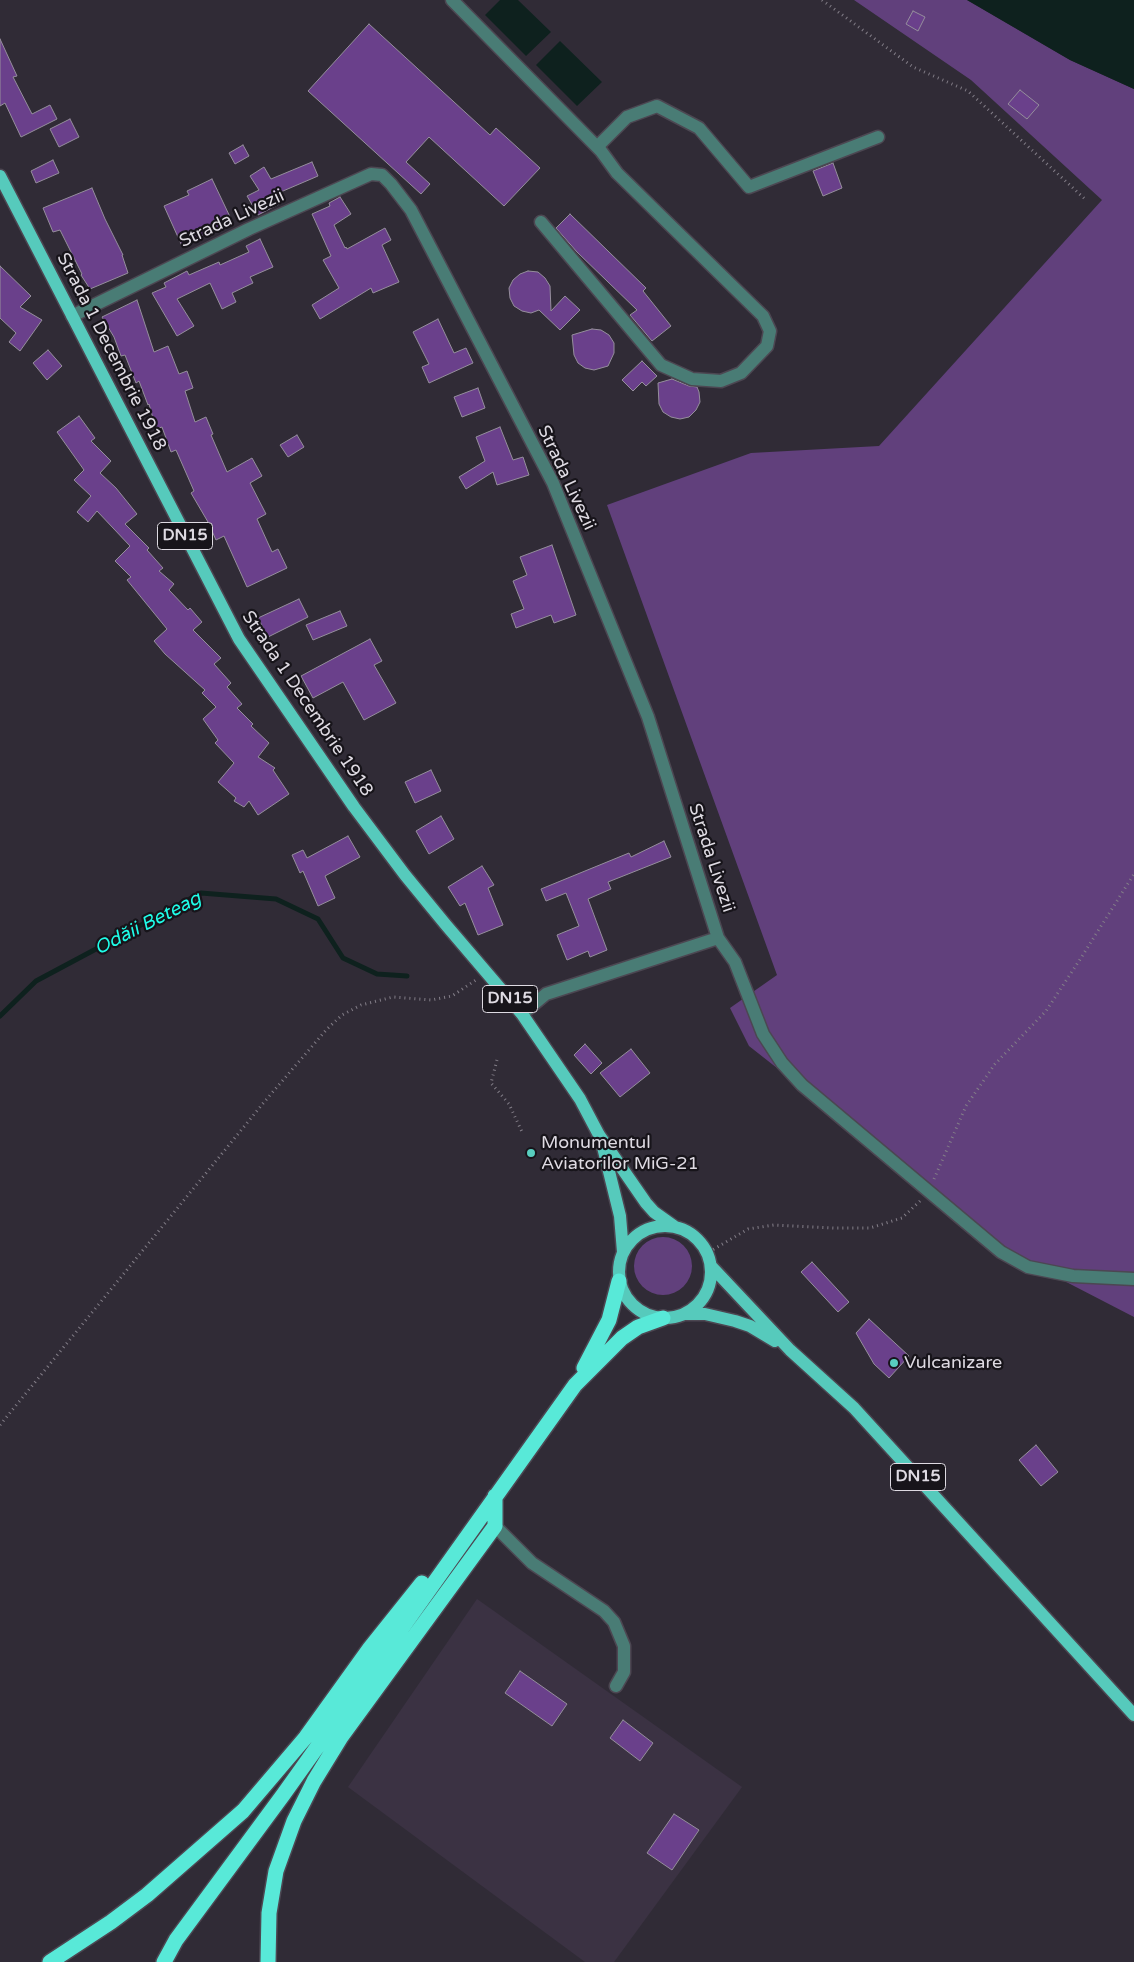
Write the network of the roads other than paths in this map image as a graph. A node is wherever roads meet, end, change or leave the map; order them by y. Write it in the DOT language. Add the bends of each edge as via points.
graph roads {
  1 [pos="452,0"];
  2 [pos="878,137"];
  3 [pos="597,146"];
  4 [pos="0,176"];
  5 [pos="541,222"];
  6 [pos="72,316"];
  7 [pos="718,938"];
  8 [pos="522,1014"];
  9 [pos="600,1135"];
  10 [pos="675,1227"];
  11 [pos="623,1252"];
  12 [pos="711,1266"];
  13 [pos="1134,1279"];
  14 [pos="619,1281"];
  15 [pos="684,1314"];
  16 [pos="662,1318"];
  17 [pos="790,1350"];
  18 [pos="575,1385"];
  19 [pos="495,1496"];
  20 [pos="495,1526"];
  21 [pos="616,1686"];
  22 [pos="1134,1714"];
  23 [pos="50,1962"];
  24 [pos="164,1962"];
  25 [pos="268,1962"];
  1 -- 3 [label="street"];
  2 -- 3 [label="street" via="749,187 699,128 657,106 627,116"];
  3 -- 5 [label="street" via="617,174 764,316 770,331 767,346 741,373 721,381 692,379 661,365"];
  4 -- 6 [label="main road, Strada 1 Decembrie 1918 / DN15"];
  6 -- 7 [label="street, Strada Livezii" via="249,229 371,174 382,175 411,210 553,483 648,717"];
  6 -- 8 [label="main road, Strada 1 Decembrie 1918 / DN15" via="239,639 354,807 405,875"];
  7 -- 8 [label="street, Strada Livezii" via="546,994"];
  7 -- 13 [label="street" via="735,962 763,1034 782,1063 802,1085 1001,1252 1028,1267 1072,1276"];
  8 -- 9 [label="main road, Strada 1 Decembrie 1918 / DN15" via="580,1099"];
  9 -- 10 [label="main road, Strada 1 Decembrie 1918 / DN15" via="646,1203"];
  9 -- 11 [label="main road, Strada 1 Decembrie 1918 / DN15" via="618,1206"];
  10 -- 11 [label="main road" via="644,1230"];
  10 -- 12 [label="main road, DN15" via="699,1241"];
  11 -- 14 [label="main road, DN15" via="619,1261"];
  12 -- 15 [label="main road, DN15" via="705,1294"];
  12 -- 17 [label="main road, DN15"];
  14 -- 16 [label="main road, DN15" via="634,1307"];
  14 -- 18 [label="highway" via="609,1320"];
  15 -- 16 [label="main road, DN15"];
  15 -- 17 [label="main road, DN15" via="705,1314 750,1326"];
  16 -- 18 [label="highway" via="638,1326 622,1338"];
  17 -- 22 [label="main road, DN15" via="854,1408"];
  18 -- 19 [label="highway"];
  19 -- 20 [label="highway"];
  19 -- 23 [label="highway" via="376,1640 306,1737 243,1811 147,1895"];
  19 -- 24 [label="highway" via="176,1940"];
  20 -- 21 [label="street" via="532,1563 604,1611 614,1622 624,1646 624,1672"];
  20 -- 25 [label="highway" via="342,1737 314,1781 294,1821 276,1871 269,1913"];
}
